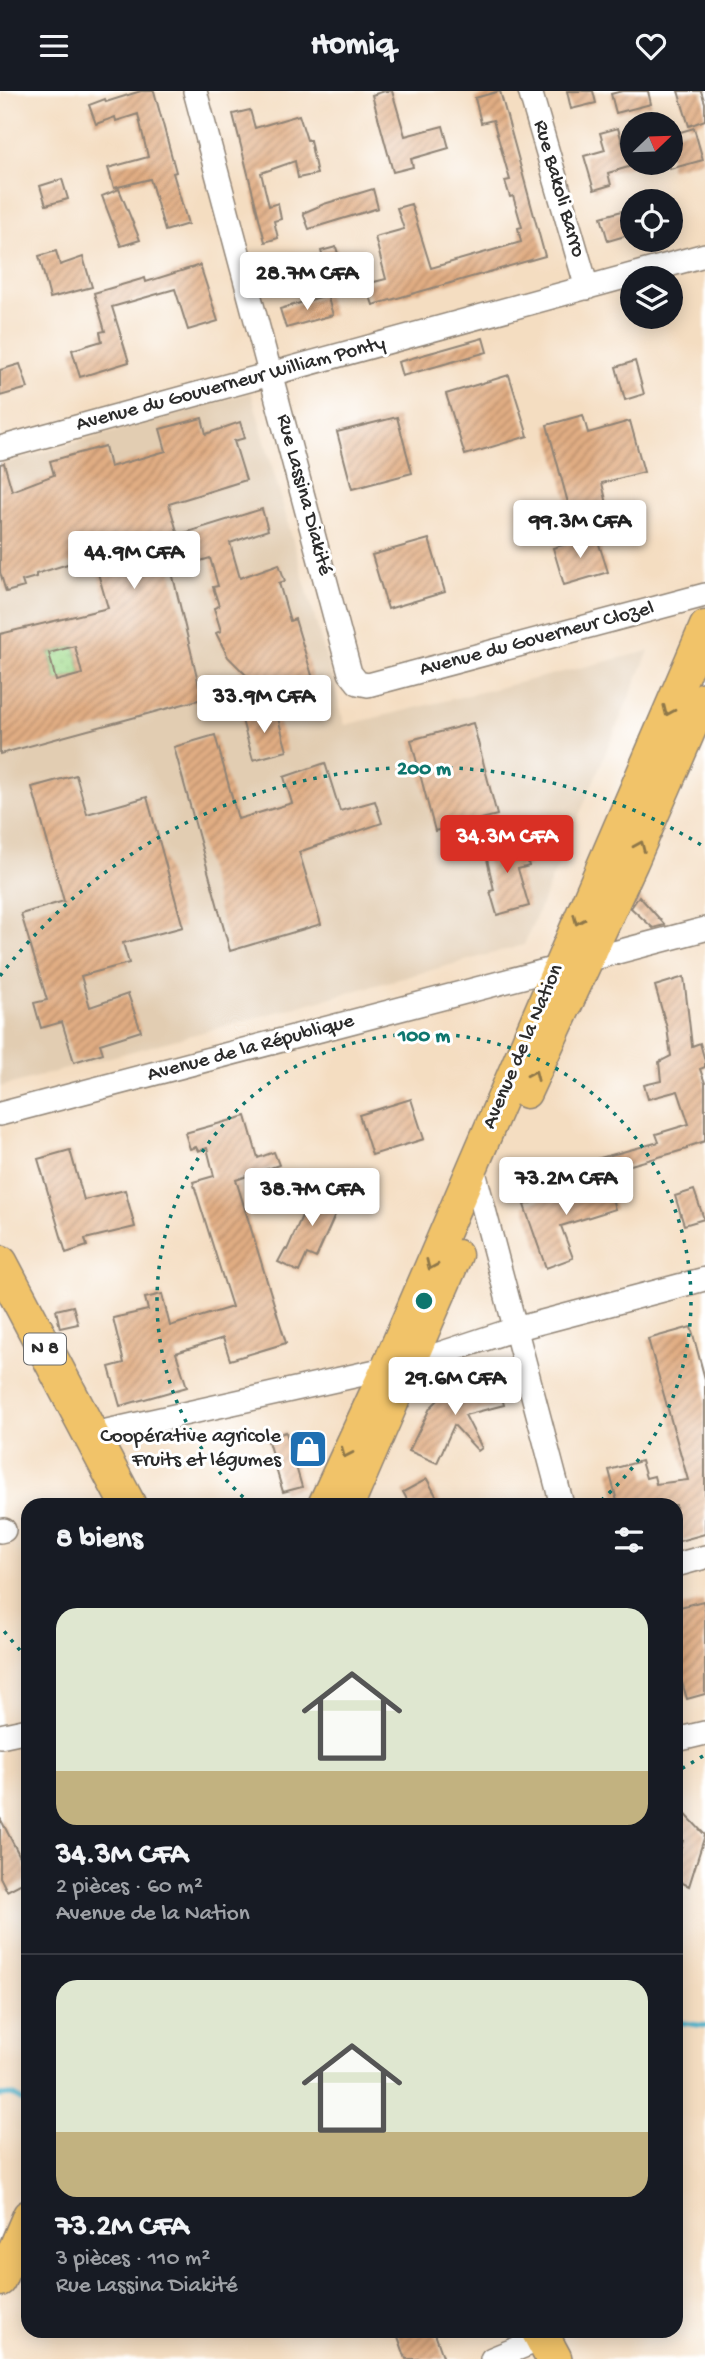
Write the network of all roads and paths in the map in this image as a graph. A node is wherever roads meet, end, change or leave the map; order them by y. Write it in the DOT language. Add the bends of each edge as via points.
graph roads {
  1 [pos="195,91"];
  2 [pos="530,91"];
  3 [pos="705,255"];
  4 [pos="586,288"];
  5 [pos="270,374"];
  6 [pos="0,448"];
  7 [pos="705,595"];
  8 [pos="705,627"];
  9 [pos="688,664"];
  10 [pos="368,685"];
  11 [pos="704,710"];
  12 [pos="705,929"];
  13 [pos="571,966"];
  14 [pos="0,1114"];
  15 [pos="472,1168"];
  16 [pos="480,1196"];
  17 [pos="0,1263"];
  18 [pos="705,1279"];
  19 [pos="515,1329"];
  20 [pos="399,1366"];
  21 [pos="89,1435"];
  22 [pos="111,1498"];
  23 [pos="124,1498"];
  24 [pos="327,1498"];
  25 [pos="352,1498"];
  26 [pos="560,1498"];
  27 [pos="705,1557"];
  28 [pos="683,1563"];
  29 [pos="21,1732"];
  30 [pos="705,1733"];
  31 [pos="0,1736"];
  32 [pos="683,1738"];
  33 [pos="21,2232"];
  34 [pos="0,2281"];
  35 [pos="546,2343"];
  36 [pos="492,2359"];
  1 -- 5 [label="street, Rue Lassina Diakité"];
  2 -- 4 [label="street, Rue Bakoli Barro"];
  3 -- 4 [label="street, Avenue du Gouverneur William Ponty"];
  4 -- 5 [label="street, Avenue du Gouverneur William Ponty"];
  5 -- 6 [label="street, Avenue du Gouverneur William Ponty"];
  5 -- 10 [label="street, Rue Lassina Diakité" via="350,673 358,683"];
  7 -- 10 [label="street, Avenue du Governeur Clozel"];
  8 -- 9 [label="main road, Avenue de la Nation"];
  9 -- 11 [label="street"];
  9 -- 13 [label="main road, Avenue de la Nation, one-way"];
  13 -- 11 [label="main road, Avenue de la Nation, one-way" via="633,862"];
  12 -- 13 [label="street, Avenue de la République"];
  13 -- 14 [label="street, Avenue de la République"];
  13 -- 15 [label="main road, Avenue de la Nation"];
  16 -- 13 [label="main road, Avenue de la Nation, one-way"];
  15 -- 16 [label="street"];
  15 -- 20 [label="main road, Avenue de la Nation, one-way"];
  16 -- 19 [label="street"];
  16 -- 20 [label="main road, Avenue de la Nation"];
  17 -- 21 [label="highway, N 8"];
  18 -- 19 [label="street"];
  19 -- 20 [label="street"];
  19 -- 26 [label="street"];
  20 -- 21 [label="street"];
  20 -- 24 [label="main road, Avenue de la Nation, one-way"];
  20 -- 25 [label="main road, Avenue de la Nation"];
  21 -- 22 [label="highway, N 8"];
  21 -- 23 [label="highway, N 8"];
  27 -- 28 [label="street"];
  29 -- 31 [label="street"];
  30 -- 32 [label="street"];
  33 -- 34 [label="main road"];
  35 -- 36 [label="street"];
}
